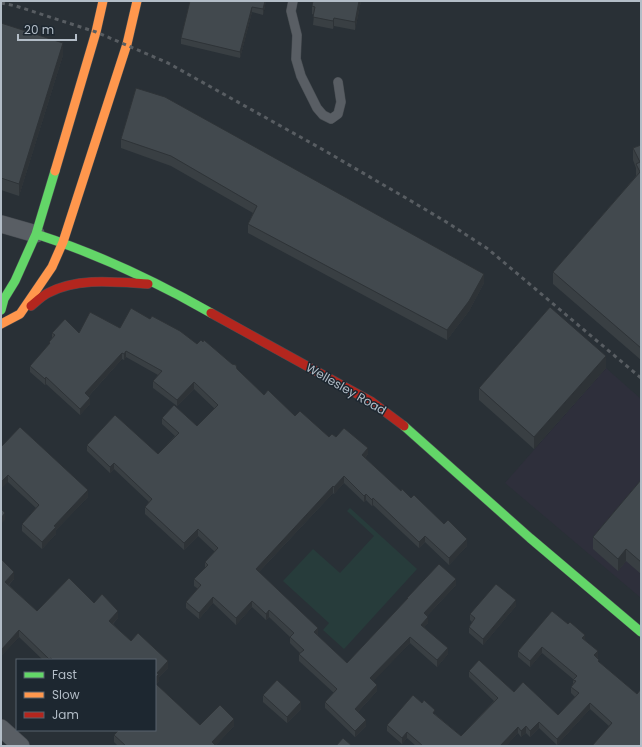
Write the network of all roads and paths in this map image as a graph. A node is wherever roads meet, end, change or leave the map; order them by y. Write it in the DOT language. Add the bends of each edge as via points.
graph roads {
  1 [pos="103,1"];
  2 [pos="137,1"];
  3 [pos="293,1"];
  4 [pos="338,82"];
  5 [pos="1,224"];
  6 [pos="36,234"];
  7 [pos="63,242"];
  8 [pos="163,286"];
  9 [pos="1,310"];
  10 [pos="20,314"];
  11 [pos="1,324"];
  12 [pos="641,632"];
  13 [pos="1,728"];
  14 [pos="20,746"];
  1 -- 6 [label="main road" via="76,97 68,141"];
  2 -- 7 [label="main road" via="127,44 90,148"];
  3 -- 4 [label="lane" via="291,11 296,35 296,59 301,76 317,108 331,119 338,114 341,102"];
  5 -- 6 [label="street, Wellesley Road"];
  6 -- 7 [label="main road, Wellesley Road"];
  6 -- 9 [label="main road"];
  7 -- 8 [label="main road, Wellesley Road"];
  7 -- 10 [label="main road" via="51,270"];
  8 -- 10 [label="main road" via="107,281 65,286 47,294"];
  8 -- 12 [label="main road, Wellesley Road" via="372,402 389,414"];
  10 -- 11 [label="main road"];
  13 -- 14 [label="street"];
}
